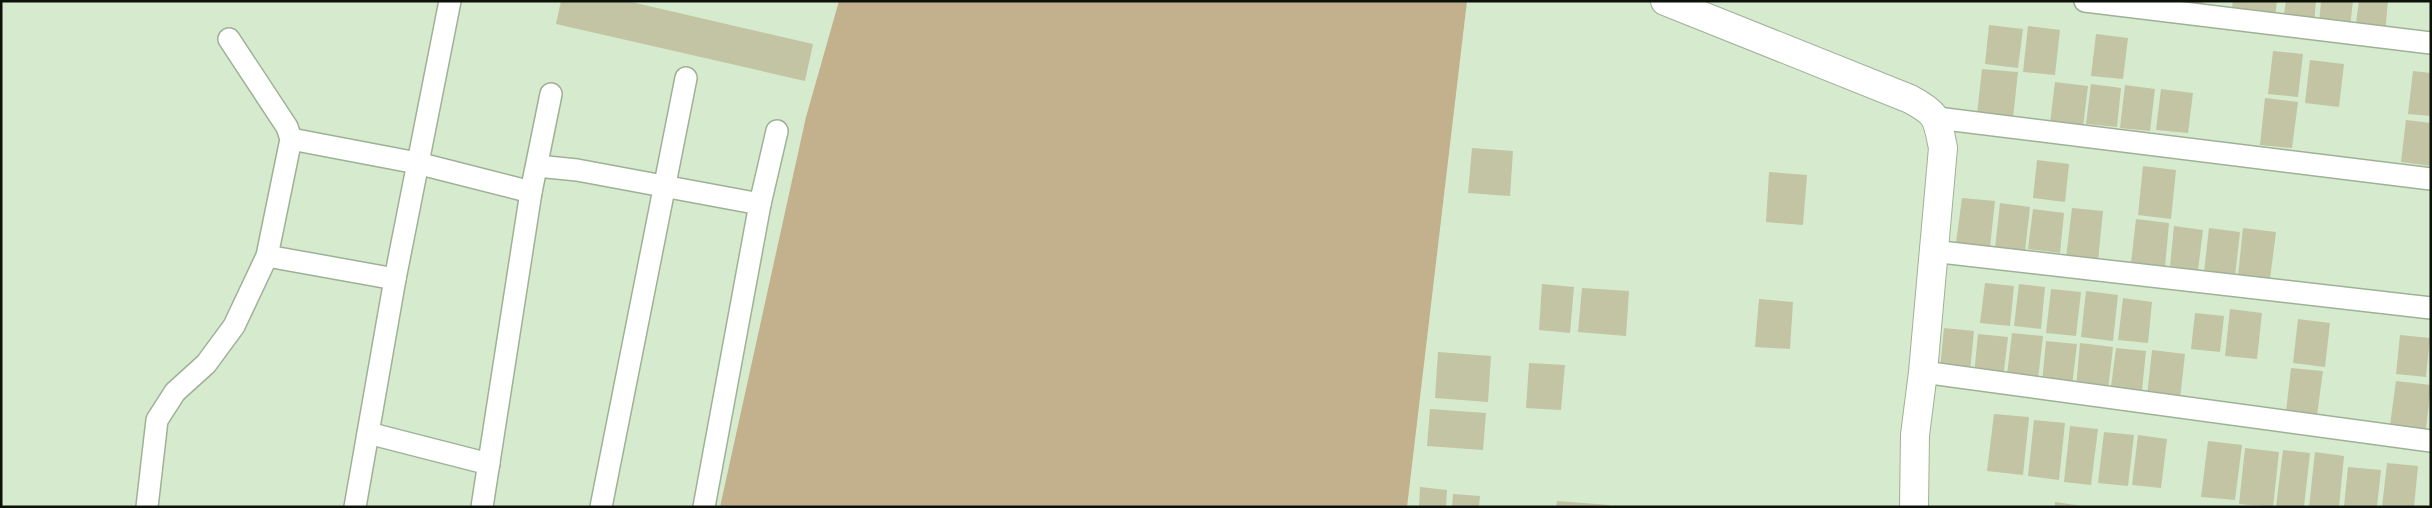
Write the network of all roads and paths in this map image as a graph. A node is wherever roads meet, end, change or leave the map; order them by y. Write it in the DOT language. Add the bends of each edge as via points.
graph roads {
  1 [pos="450,1"];
  2 [pos="1665,1"];
  3 [pos="2085,1"];
  4 [pos="229,39"];
  5 [pos="2431,43"];
  6 [pos="686,78"];
  7 [pos="552,94"];
  8 [pos="1937,118"];
  9 [pos="777,131"];
  10 [pos="291,139"];
  11 [pos="417,163"];
  12 [pos="537,166"];
  13 [pos="2431,179"];
  14 [pos="663,186"];
  15 [pos="531,192"];
  16 [pos="760,204"];
  17 [pos="1932,251"];
  18 [pos="267,256"];
  19 [pos="395,279"];
  20 [pos="2431,308"];
  21 [pos="1923,372"];
  22 [pos="368,433"];
  23 [pos="2431,441"];
  24 [pos="489,464"];
  25 [pos="147,507"];
  26 [pos="355,507"];
  27 [pos="482,507"];
  28 [pos="601,507"];
  29 [pos="704,507"];
  30 [pos="1914,507"];
  1 -- 11 [label="street"];
  2 -- 8 [label="street" via="1910,99"];
  3 -- 5 [label="street"];
  4 -- 10 [label="street" via="287,127"];
  6 -- 14 [label="street"];
  7 -- 12 [label="street"];
  8 -- 13 [label="street"];
  8 -- 17 [label="street" via="1943,148"];
  9 -- 16 [label="street"];
  10 -- 11 [label="street"];
  10 -- 18 [label="street"];
  11 -- 15 [label="street"];
  11 -- 19 [label="street"];
  12 -- 14 [label="street"];
  12 -- 15 [label="street"];
  14 -- 16 [label="street"];
  14 -- 28 [label="street"];
  15 -- 24 [label="street"];
  16 -- 29 [label="street"];
  17 -- 20 [label="street"];
  17 -- 21 [label="street"];
  18 -- 19 [label="street"];
  18 -- 25 [label="street" via="234,326 206,364 175,392 157,420"];
  19 -- 22 [label="street"];
  21 -- 23 [label="street"];
  21 -- 30 [label="street" via="1915,435"];
  22 -- 24 [label="street"];
  22 -- 26 [label="street"];
  24 -- 27 [label="street"];
}
